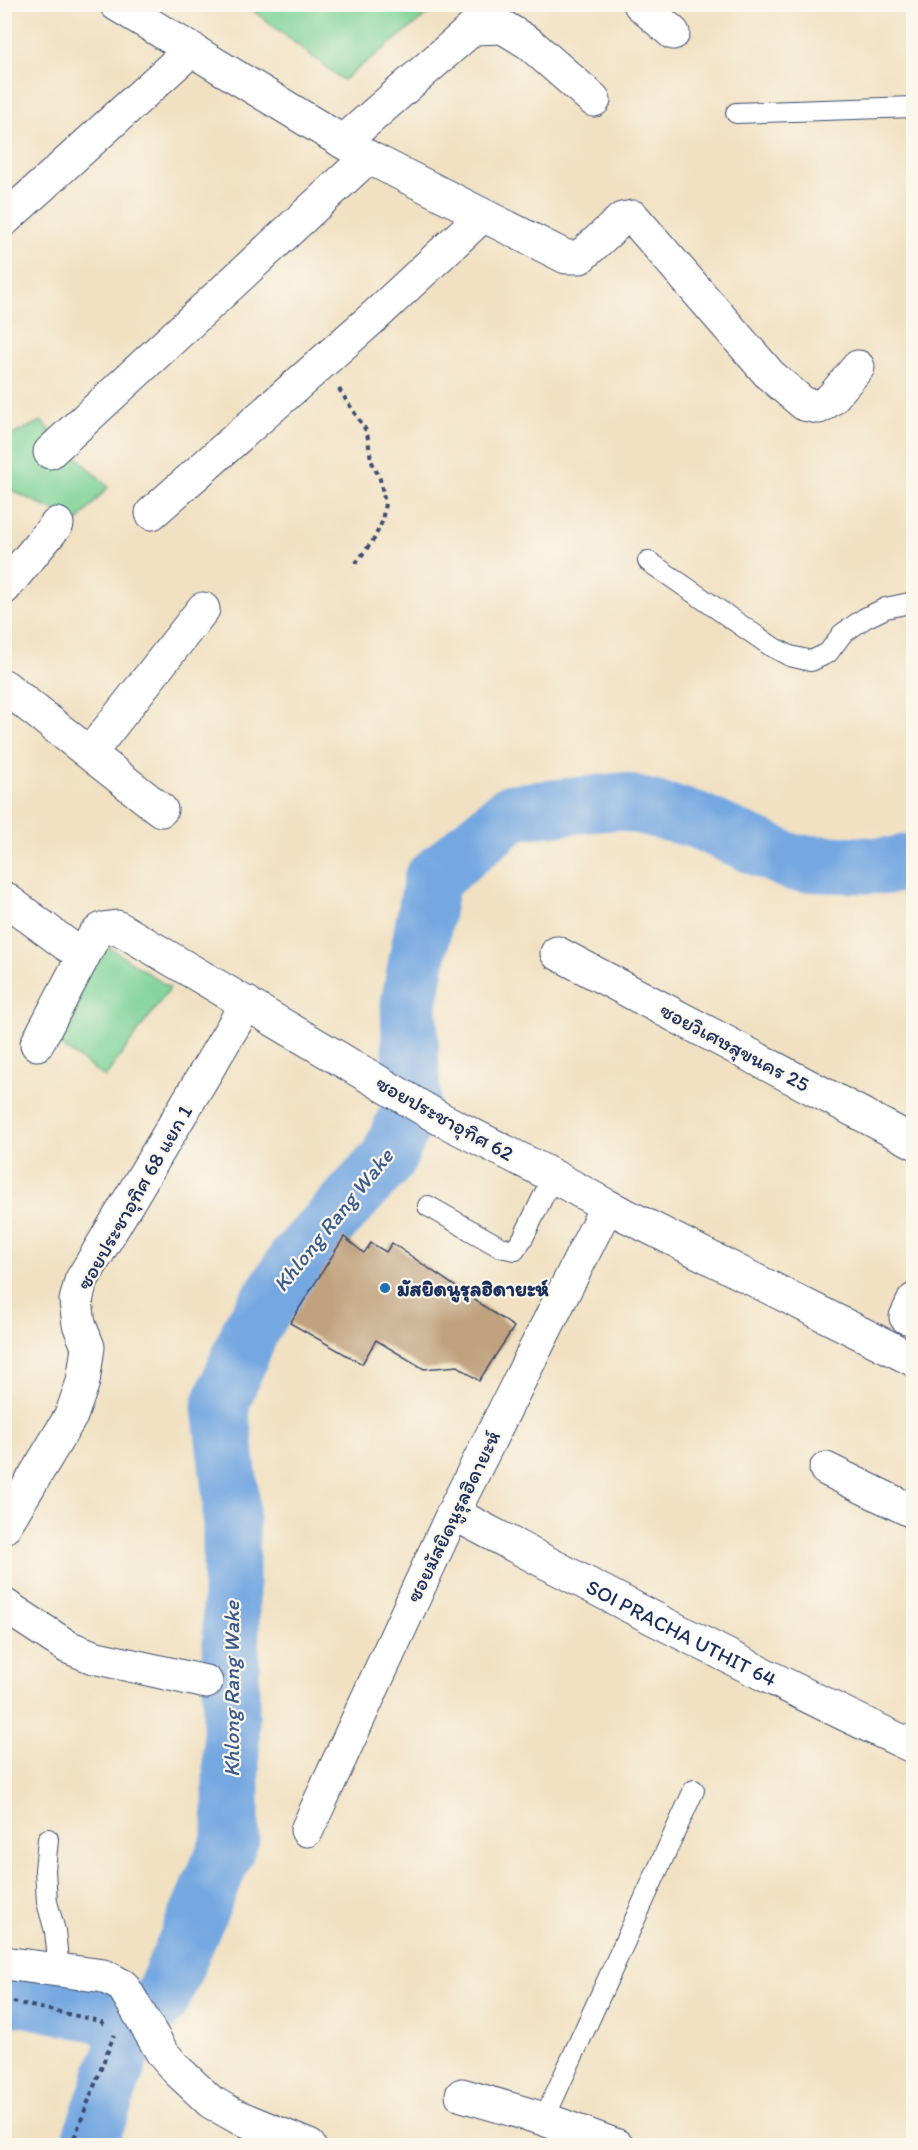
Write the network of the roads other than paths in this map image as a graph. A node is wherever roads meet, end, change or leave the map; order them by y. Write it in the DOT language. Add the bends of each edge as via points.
graph roads {
  1 [pos="116,4"];
  2 [pos="640,4"];
  3 [pos="673,33"];
  4 [pos="192,49"];
  5 [pos="594,100"];
  6 [pos="914,107"];
  7 [pos="736,113"];
  8 [pos="356,150"];
  9 [pos="482,216"];
  10 [pos="4,220"];
  11 [pos="858,368"];
  12 [pos="50,452"];
  13 [pos="152,513"];
  14 [pos="57,524"];
  15 [pos="648,561"];
  16 [pos="4,588"];
  17 [pos="914,602"];
  18 [pos="203,609"];
  19 [pos="4,686"];
  20 [pos="90,753"];
  21 [pos="161,810"];
  22 [pos="4,898"];
  23 [pos="67,945"];
  24 [pos="557,953"];
  25 [pos="247,1003"];
  26 [pos="36,1044"];
  27 [pos="914,1142"];
  28 [pos="553,1176"];
  29 [pos="428,1206"];
  30 [pos="607,1206"];
  31 [pos="914,1360"];
  32 [pos="826,1469"];
  33 [pos="914,1512"];
  34 [pos="453,1513"];
  35 [pos="4,1527"];
  36 [pos="4,1605"];
  37 [pos="206,1682"];
  38 [pos="914,1747"];
  39 [pos="694,1790"];
  40 [pos="307,1830"];
  41 [pos="48,1839"];
  42 [pos="4,1963"];
  43 [pos="59,1970"];
  44 [pos="462,2095"];
  45 [pos="544,2119"];
  46 [pos="309,2145"];
  47 [pos="617,2145"];
  1 -- 4 [label="street"];
  2 -- 3 [label="street"];
  4 -- 8 [label="street"];
  4 -- 10 [label="street"];
  5 -- 8 [label="street" via="530,43 503,27 473,28"];
  6 -- 7 [label="lane"];
  8 -- 9 [label="street"];
  8 -- 12 [label="street"];
  9 -- 11 [label="street" via="566,257 580,257 622,219 633,217 770,375 804,404 819,407"];
  9 -- 13 [label="street"];
  14 -- 16 [label="street"];
  15 -- 17 [label="lane" via="771,646 811,662 828,653 842,634 865,618"];
  18 -- 20 [label="street"];
  19 -- 20 [label="street"];
  20 -- 21 [label="street"];
  22 -- 23 [label="street"];
  24 -- 27 [label="street, ซอยวิเศษสุขนคร 25"];
  25 -- 26 [label="street, ซอยประชาอุทิศ 62" via="117,927 102,929 94,936"];
  25 -- 28 [label="street, ซอยประชาอุทิศ 62" via="441,1119"];
  25 -- 35 [label="street, ซอยประชาอุทิศ 68 แยก 1" via="81,1281 76,1301 88,1347 83,1382 71,1416"];
  28 -- 29 [label="lane" via="515,1250 500,1247"];
  28 -- 30 [label="street, ซอยประชาอุทิศ 62"];
  30 -- 31 [label="street, ซอยประชาอุทิศ 62"];
  30 -- 34 [label="street, ซอยมัสยิดนูรุลฮิดายะห์"];
  32 -- 33 [label="street"];
  34 -- 38 [label="street, SOI PRACHA UTHIT 64"];
  34 -- 40 [label="street, ซอยมัสยิดนูรุลฮิดายะห์"];
  36 -- 37 [label="street" via="68,1647 93,1657"];
  39 -- 45 [label="lane"];
  41 -- 43 [label="lane" via="47,1902"];
  42 -- 43 [label="street"];
  43 -- 46 [label="street" via="104,1976 123,1986 163,2054 212,2102 236,2116"];
  44 -- 45 [label="street"];
  45 -- 47 [label="street"];
}
